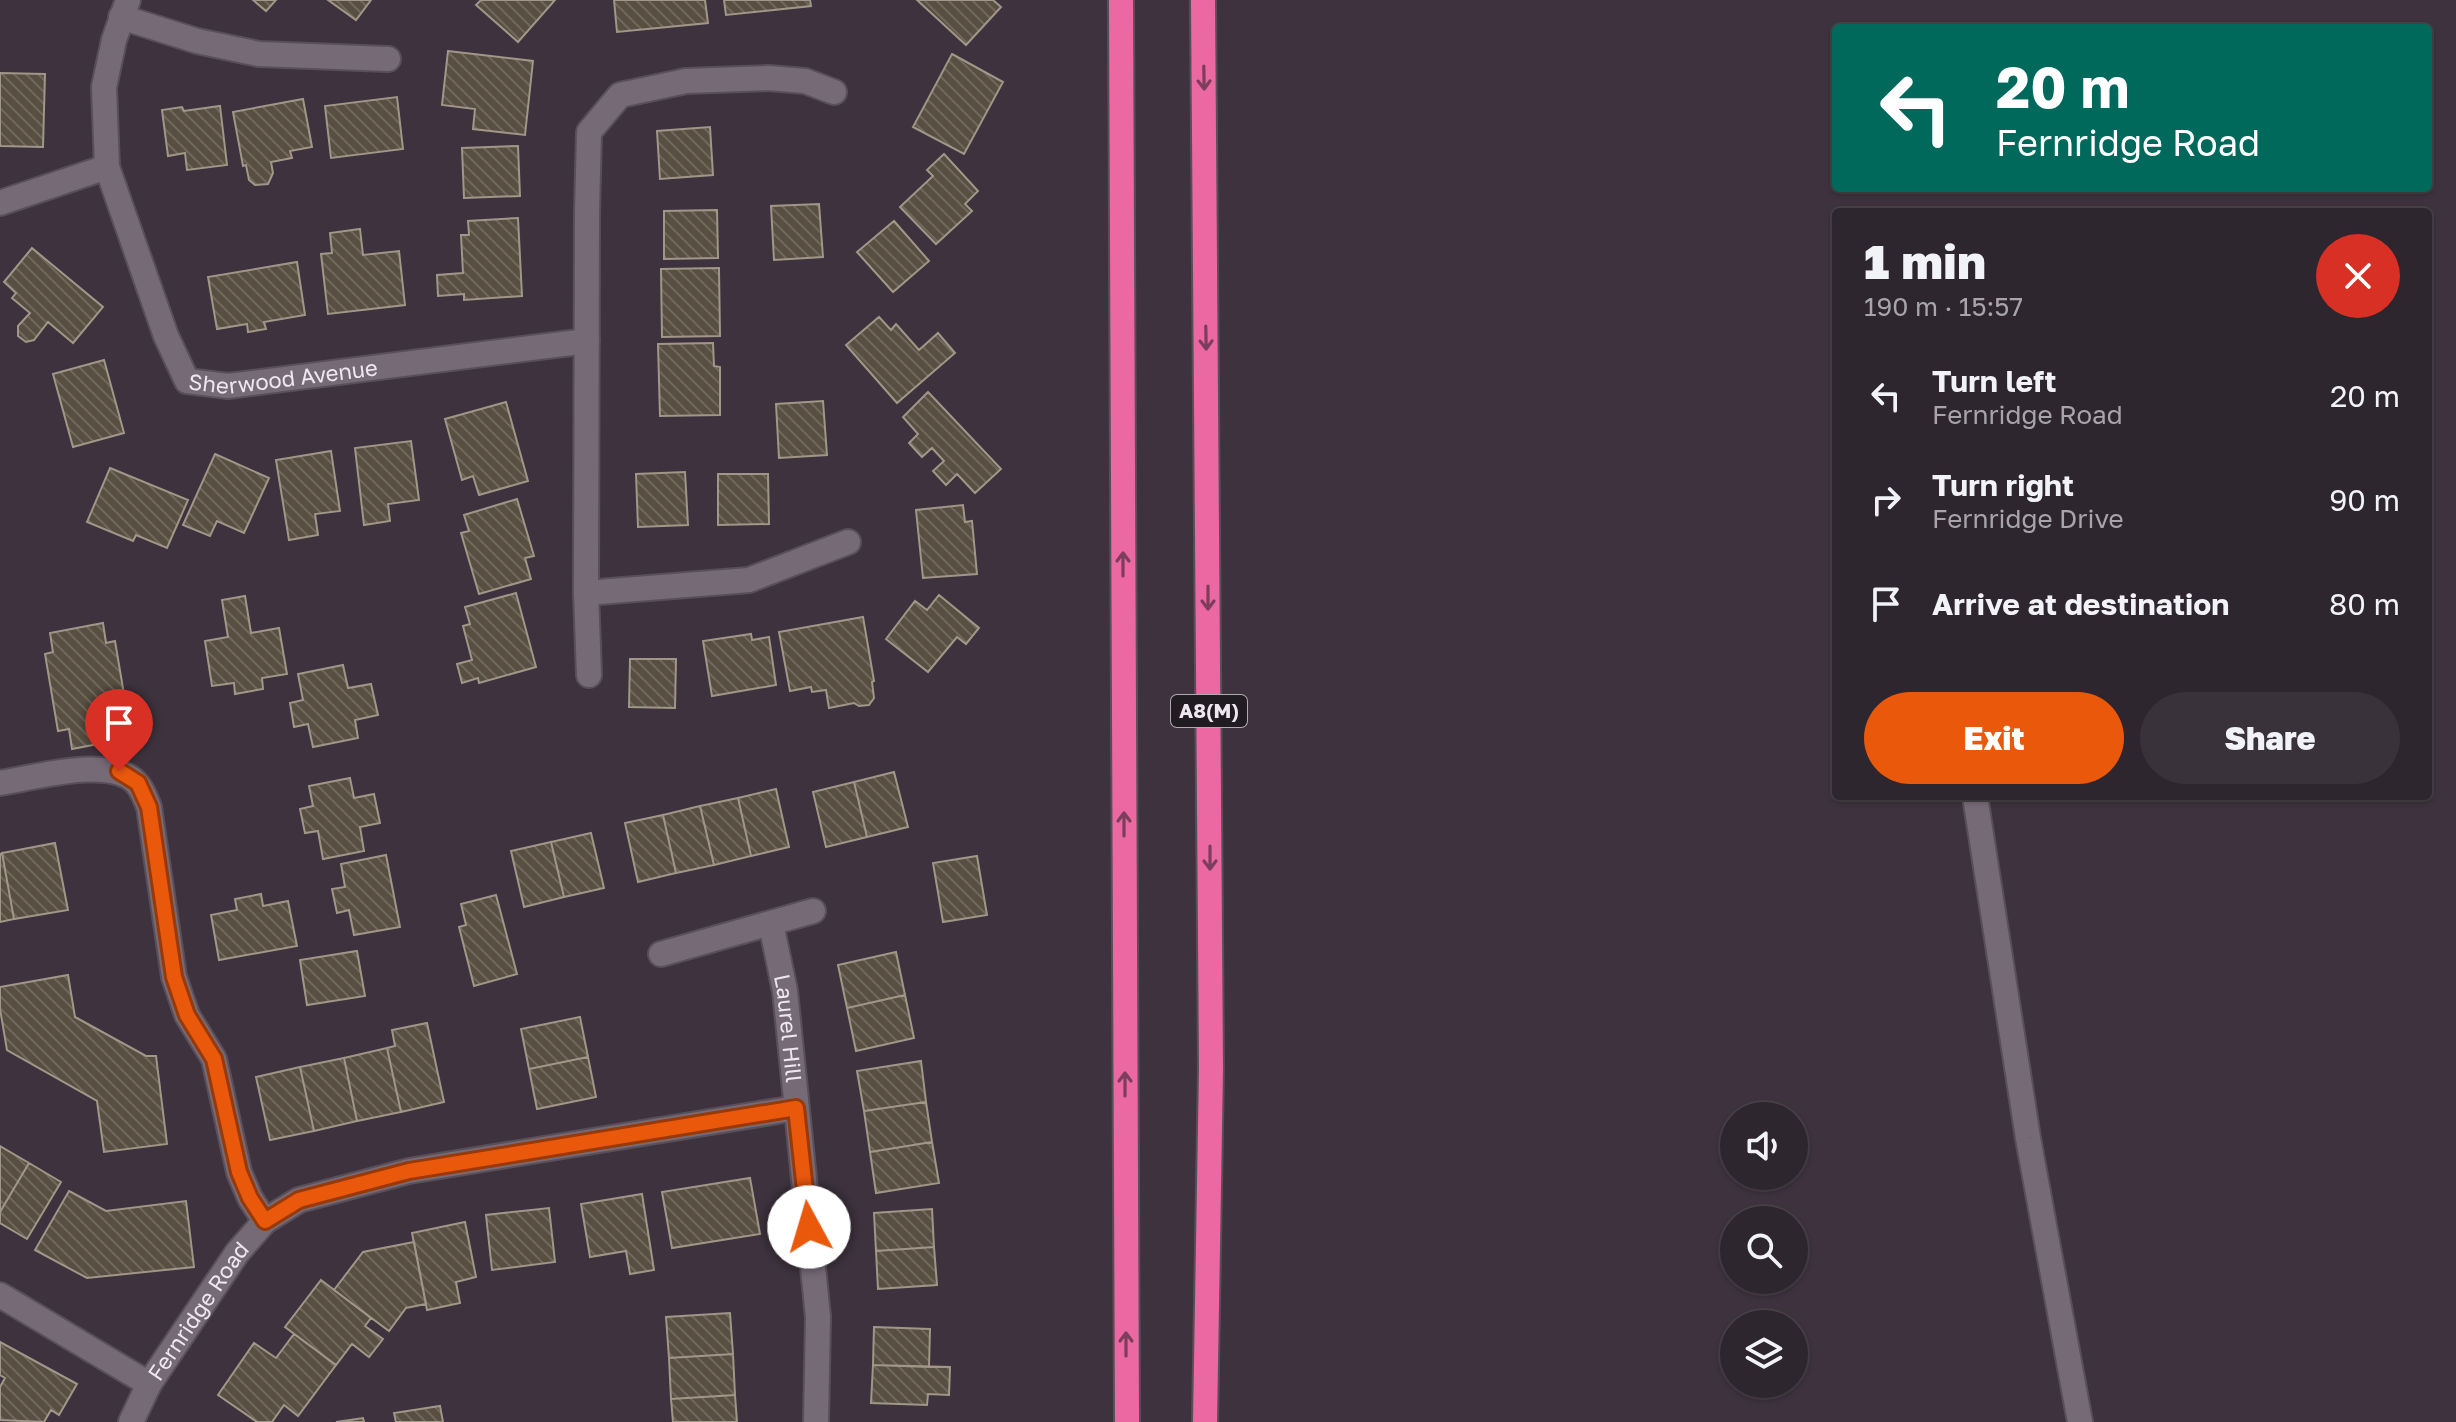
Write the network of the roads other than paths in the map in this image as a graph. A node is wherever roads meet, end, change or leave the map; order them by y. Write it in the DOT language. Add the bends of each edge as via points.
graph roads {
  1 [pos="1121,0"];
  2 [pos="1203,0"];
  3 [pos="124,9"];
  4 [pos="388,59"];
  5 [pos="834,92"];
  6 [pos="107,167"];
  7 [pos="0,203"];
  8 [pos="587,341"];
  9 [pos="848,542"];
  10 [pos="586,593"];
  11 [pos="589,675"];
  12 [pos="0,783"];
  13 [pos="1976,800"];
  14 [pos="813,911"];
  15 [pos="771,924"];
  16 [pos="661,954"];
  17 [pos="796,1108"];
  18 [pos="265,1221"];
  19 [pos="0,1295"];
  20 [pos="149,1384"];
  21 [pos="131,1422"];
  22 [pos="816,1422"];
  23 [pos="1127,1422"];
  24 [pos="1205,1422"];
  25 [pos="2080,1422"];
  23 -- 1 [label="highway, one-way"];
  2 -- 24 [label="highway, A8(M), one-way" via="1211,1052"];
  3 -- 4 [label="street" via="197,41 259,54"];
  3 -- 6 [label="street, Sherwood Avenue" via="104,87"];
  5 -- 8 [label="street" via="805,81 768,78 686,81 620,95 589,132"];
  6 -- 7 [label="street"];
  6 -- 8 [label="street, Sherwood Avenue" via="187,381 228,386"];
  8 -- 10 [label="street"];
  9 -- 10 [label="street" via="749,580"];
  10 -- 11 [label="street"];
  12 -- 18 [label="street" via="91,769 119,771 138,783 149,807 174,977 187,1015 214,1059 239,1172"];
  13 -- 25 [label="street" via="2028,1138"];
  14 -- 15 [label="street"];
  15 -- 16 [label="street"];
  15 -- 17 [label="street, Laurel Hill" via="785,991"];
  17 -- 18 [label="street, Fernridge Road" via="409,1171 299,1200"];
  17 -- 22 [label="street, Laurel Hill" via="818,1317"];
  18 -- 20 [label="street, Fernridge Road" via="237,1253"];
  19 -- 20 [label="street"];
  20 -- 21 [label="street, Fernridge Road"];
}
